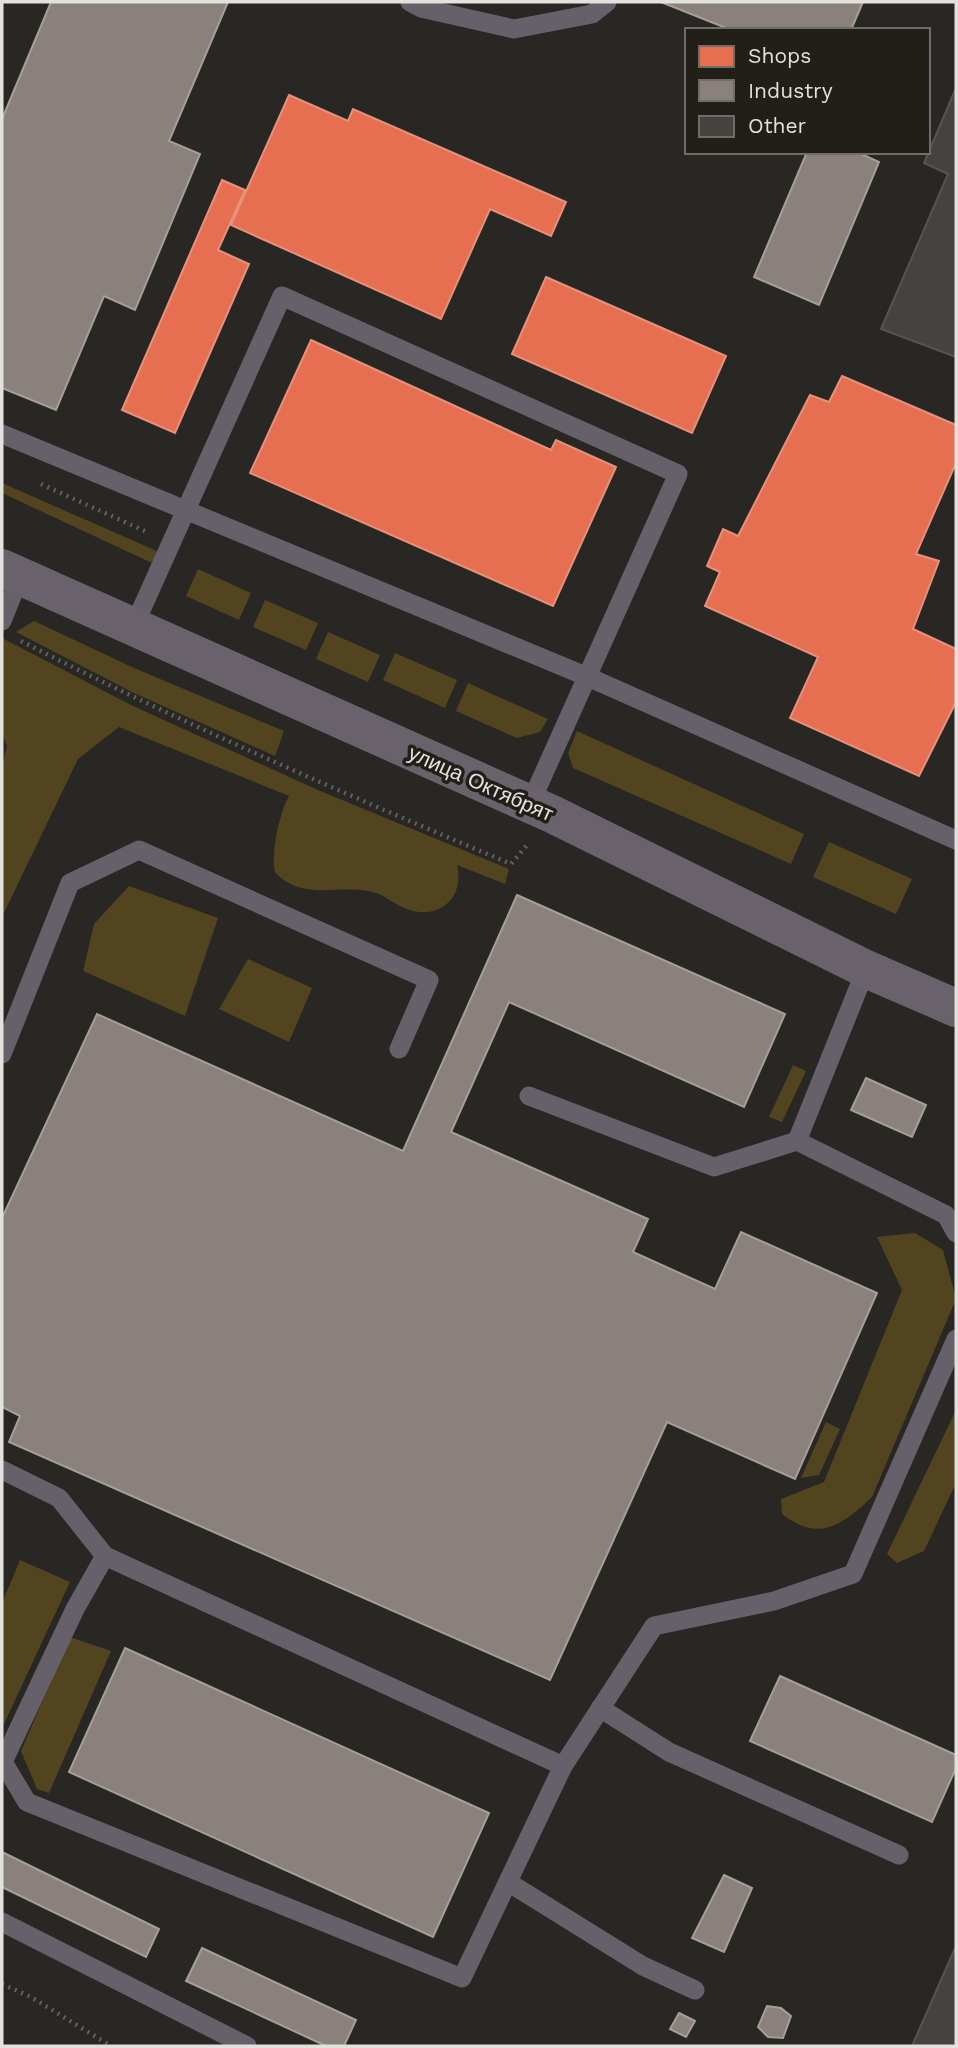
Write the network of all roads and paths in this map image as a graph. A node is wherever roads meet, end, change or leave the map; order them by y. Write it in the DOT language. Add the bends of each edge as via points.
graph roads {
  1 [pos="410,2"];
  2 [pos="607,2"];
  3 [pos="2,434"];
  4 [pos="38,482"];
  5 [pos="186,513"];
  6 [pos="171,543"];
  7 [pos="11,572"];
  8 [pos="2,621"];
  9 [pos="133,628"];
  10 [pos="14,637"];
  11 [pos="587,677"];
  12 [pos="541,809"];
  13 [pos="956,840"];
  14 [pos="866,970"];
  15 [pos="956,1008"];
  16 [pos="399,1049"];
  17 [pos="2,1054"];
  18 [pos="529,1096"];
  19 [pos="797,1141"];
  20 [pos="956,1233"];
  21 [pos="956,1339"];
  22 [pos="2,1470"];
  23 [pos="105,1556"];
  24 [pos="600,1708"];
  25 [pos="563,1766"];
  26 [pos="899,1855"];
  27 [pos="508,1882"];
  28 [pos="2,1922"];
  29 [pos="2,1984"];
  30 [pos="695,1990"];
  31 [pos="111,2046"];
  32 [pos="247,2046"];
  1 -- 2 [label="lane" via="514,29 592,14"];
  3 -- 5 [label="lane"];
  4 -- 6 [label="path"];
  5 -- 6 [label="lane"];
  5 -- 11 [label="lane"];
  5 -- 11 [label="lane" via="282,296 678,474"];
  6 -- 9 [label="lane"];
  7 -- 8 [label="lane"];
  7 -- 9 [label="street, улица Октябрят"];
  9 -- 12 [label="street, улица Октябрят"];
  10 -- 12 [label="path" via="133,698 319,783 511,864"];
  11 -- 12 [label="lane"];
  11 -- 13 [label="lane"];
  12 -- 14 [label="street, улица Октябрят"];
  14 -- 15 [label="street, улица Октябрят"];
  14 -- 19 [label="lane"];
  16 -- 17 [label="lane" via="429,980 139,850 70,883"];
  18 -- 19 [label="lane" via="714,1167"];
  19 -- 20 [label="lane" via="946,1215"];
  21 -- 24 [label="lane" via="853,1574 774,1601 654,1626"];
  22 -- 23 [label="lane" via="59,1498"];
  23 -- 25 [label="lane"];
  23 -- 27 [label="lane" via="3,1762 27,1802 462,1978"];
  24 -- 25 [label="lane"];
  24 -- 26 [label="lane" via="669,1752"];
  25 -- 27 [label="lane"];
  27 -- 30 [label="lane" via="643,1966"];
  28 -- 32 [label="lane"];
  29 -- 31 [label="path"];
}
